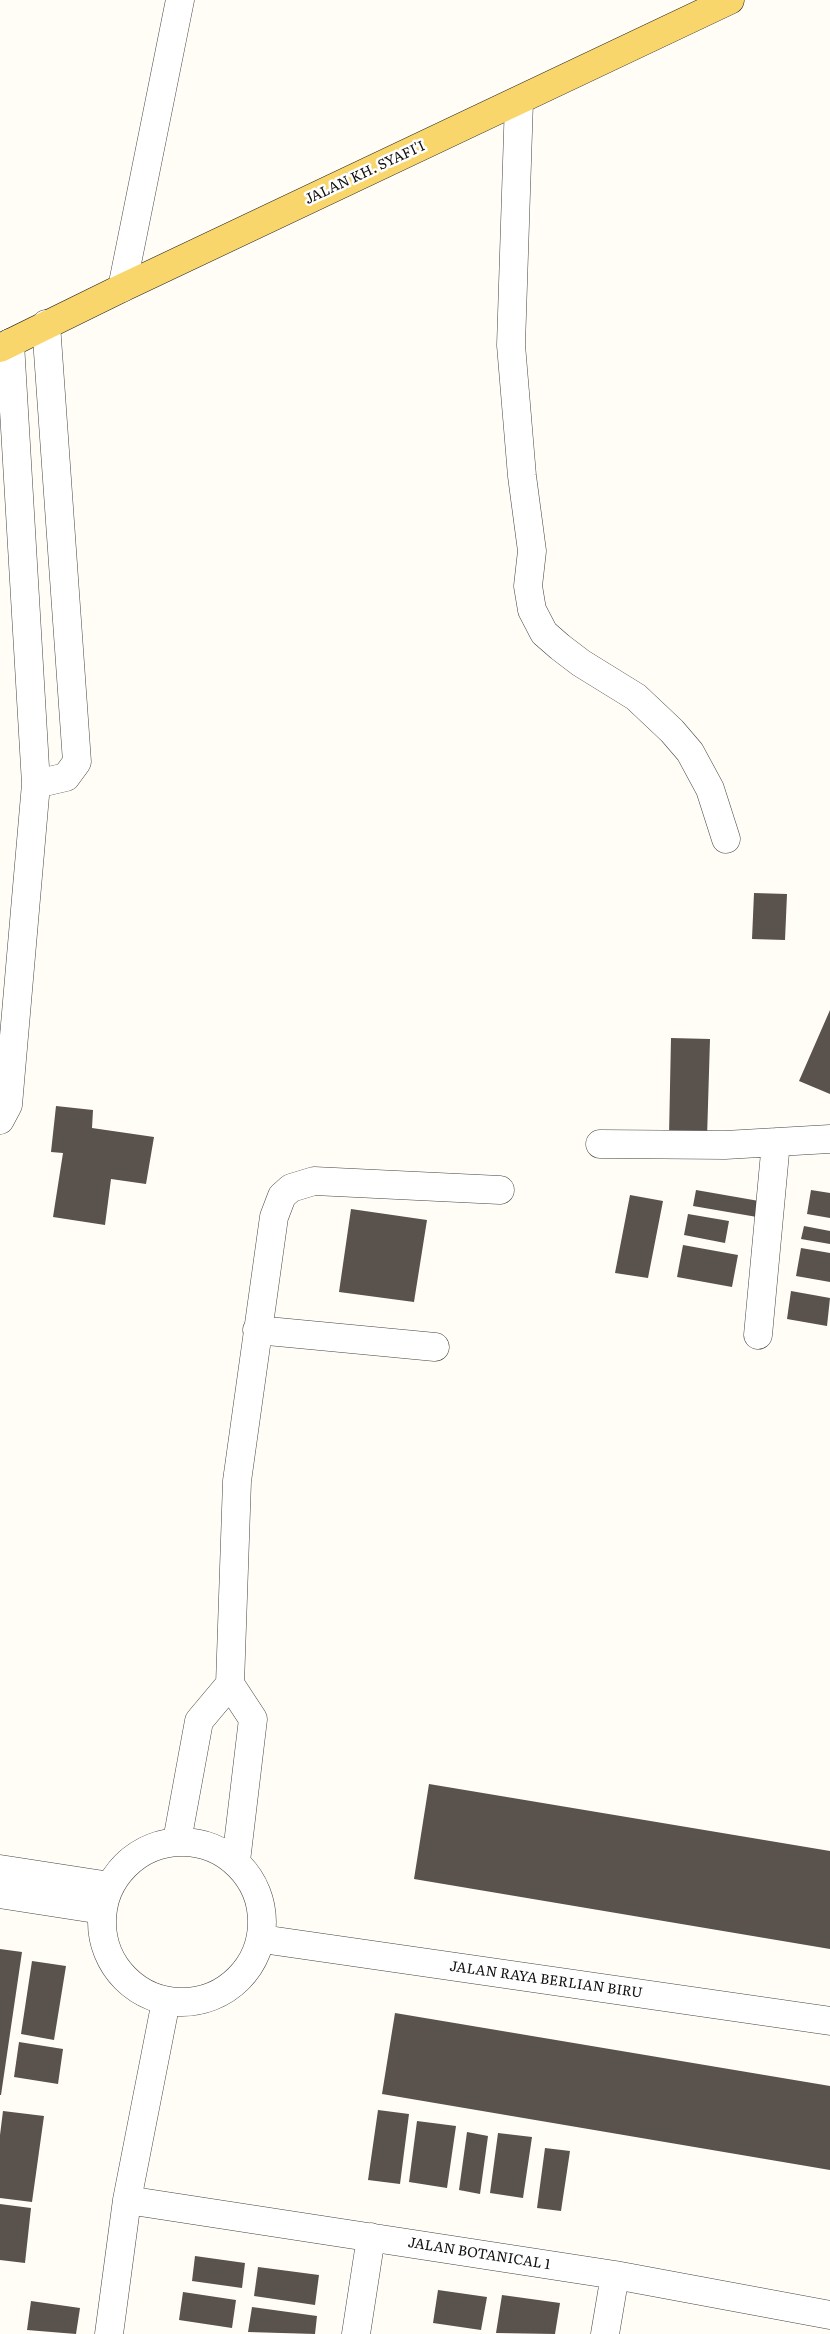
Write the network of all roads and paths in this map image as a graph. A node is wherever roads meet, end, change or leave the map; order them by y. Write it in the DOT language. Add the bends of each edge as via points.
graph roads {
  1 [pos="180,0"];
  2 [pos="730,0"];
  3 [pos="519,101"];
  4 [pos="122,288"];
  5 [pos="46,324"];
  6 [pos="5,345"];
  7 [pos="36,784"];
  8 [pos="726,839"];
  9 [pos="9,997"];
  10 [pos="0,1120"];
  11 [pos="830,1139"];
  12 [pos="776,1142"];
  13 [pos="600,1144"];
  14 [pos="500,1190"];
  15 [pos="257,1330"];
  16 [pos="758,1335"];
  17 [pos="435,1347"];
  18 [pos="230,1684"];
  19 [pos="177,1841"];
  20 [pos="236,1862"];
  21 [pos="0,1869"];
  22 [pos="0,1894"];
  23 [pos="106,1898"];
  24 [pos="262,1939"];
  25 [pos="166,2001"];
  26 [pos="830,2021"];
  27 [pos="127,2200"];
  28 [pos="371,2236"];
  29 [pos="616,2275"];
  30 [pos="830,2315"];
  31 [pos="109,2334"];
  32 [pos="356,2334"];
  33 [pos="605,2334"];
  1 -- 4 [label="street"];
  2 -- 3 [label="main road, JALAN KH. SYAFI'I"];
  3 -- 4 [label="main road, JALAN KH. SYAFI'I"];
  3 -- 8 [label="street" via="511,345 522,476 532,543 528,586 532,610 544,632 560,647 636,697 690,752 710,789"];
  4 -- 5 [label="main road, JALAN KH. SYAFI'I"];
  5 -- 6 [label="main road, JALAN KH. SYAFI'I"];
  5 -- 7 [label="street" via="77,762 66,777"];
  6 -- 7 [label="street"];
  7 -- 9 [label="street"];
  9 -- 10 [label="street" via="8,1105"];
  11 -- 12 [label="street"];
  12 -- 13 [label="street"];
  12 -- 16 [label="street"];
  14 -- 15 [label="street" via="314,1181 291,1188 282,1196 274,1217"];
  15 -- 17 [label="street"];
  15 -- 18 [label="street" via="238,1481"];
  18 -- 19 [label="street" via="199,1721"];
  18 -- 20 [label="street" via="253,1719"];
  19 -- 20 [label="street" via="199,1843 219,1850"];
  19 -- 23 [label="street" via="157,1845 138,1854 122,1868"];
  20 -- 24 [label="street" via="250,1877 260,1897"];
  21 -- 23 [label="street"];
  22 -- 23 [label="street"];
  23 -- 25 [label="street" via="101,1926 115,1966 146,1994"];
  24 -- 25 [label="street" via="255,1958 227,1989 208,1998"];
  24 -- 26 [label="street, JALAN RAYA BERLIAN BIRU"];
  25 -- 27 [label="street"];
  27 -- 28 [label="street, JALAN BOTANICAL 1"];
  27 -- 31 [label="street"];
  28 -- 29 [label="street, JALAN BOTANICAL 1"];
  28 -- 32 [label="street"];
  29 -- 30 [label="street, JALAN BOTANICAL 1"];
  29 -- 33 [label="street"];
}
